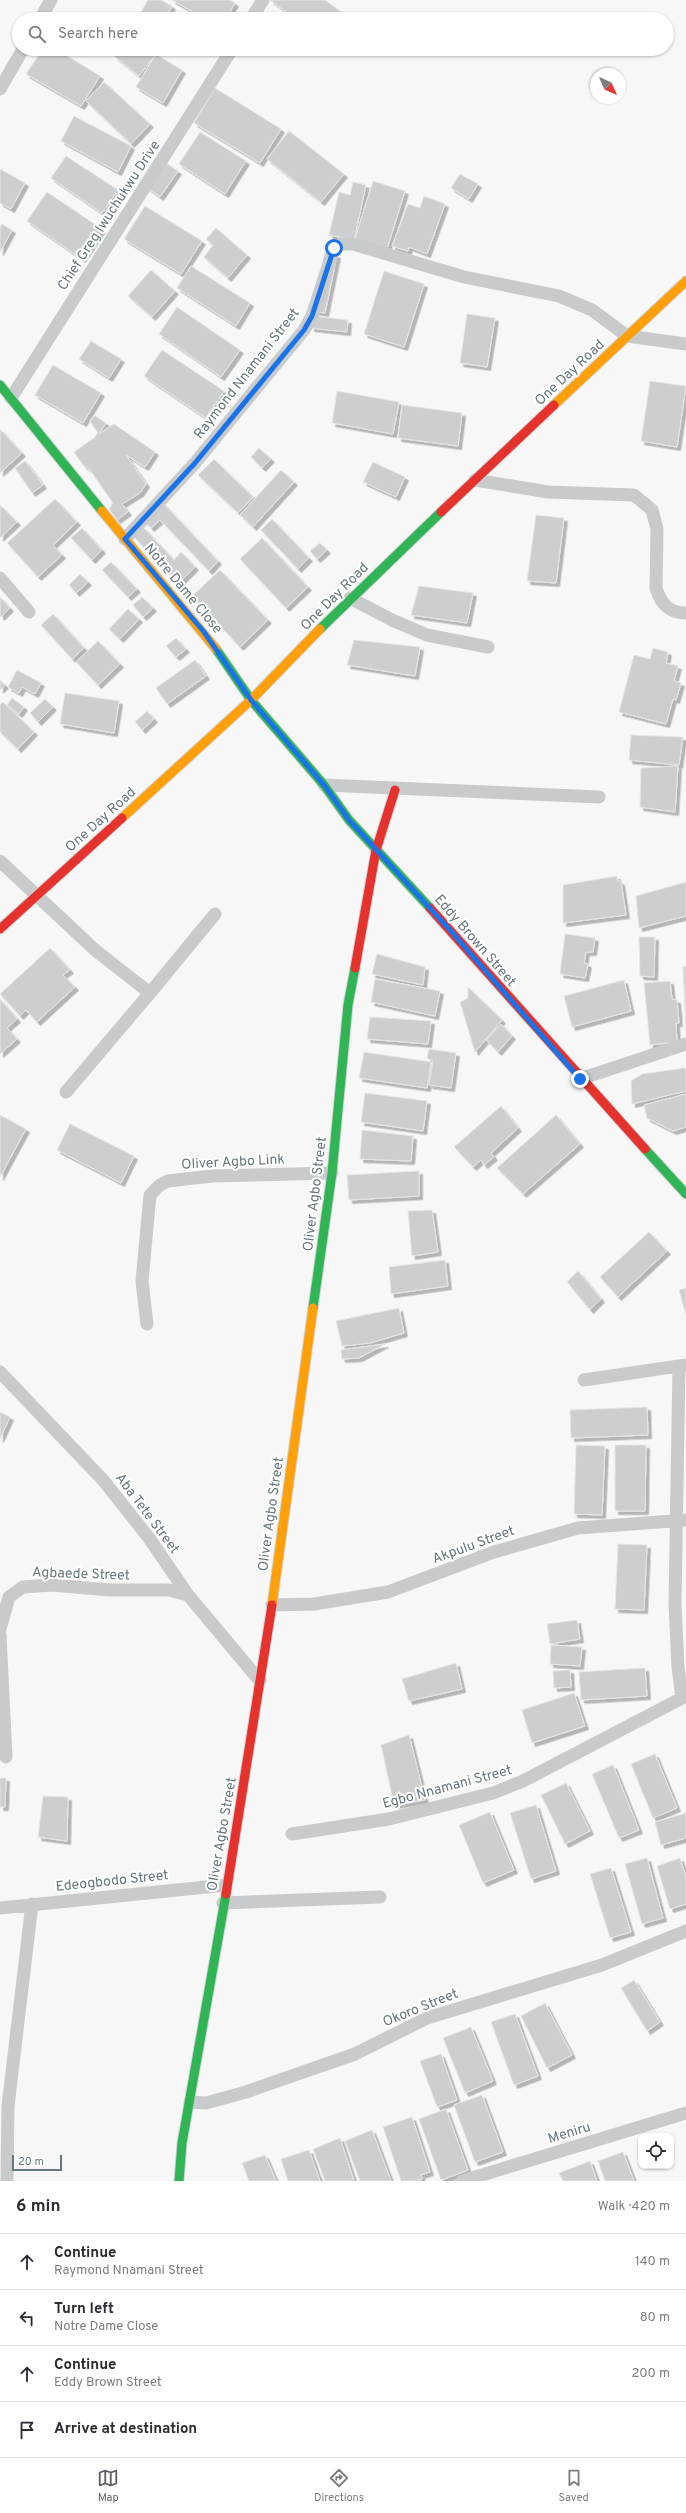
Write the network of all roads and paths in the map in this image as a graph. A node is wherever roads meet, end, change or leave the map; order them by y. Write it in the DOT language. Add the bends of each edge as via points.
graph roads {
  1 [pos="51,0"];
  2 [pos="263,0"];
  3 [pos="44,12"];
  4 [pos="255,12"];
  5 [pos="19,56"];
  6 [pos="228,56"];
  7 [pos="0,89"];
  8 [pos="686,281"];
  9 [pos="627,336"];
  10 [pos="686,344"];
  11 [pos="0,385"];
  12 [pos="11,398"];
  13 [pos="475,480"];
  14 [pos="125,539"];
  15 [pos="0,578"];
  16 [pos="350,598"];
  17 [pos="29,612"];
  18 [pos="686,613"];
  19 [pos="488,647"];
  20 [pos="251,700"];
  21 [pos="324,785"];
  22 [pos="395,790"];
  23 [pos="599,797"];
  24 [pos="376,850"];
  25 [pos="0,861"];
  26 [pos="35,897"];
  27 [pos="215,914"];
  28 [pos="0,929"];
  29 [pos="150,994"];
  30 [pos="686,1044"];
  31 [pos="580,1079"];
  32 [pos="66,1092"];
  33 [pos="332,1173"];
  34 [pos="686,1194"];
  35 [pos="147,1324"];
  36 [pos="683,1366"];
  37 [pos="0,1372"];
  38 [pos="584,1380"];
  39 [pos="681,1520"];
  40 [pos="188,1595"];
  41 [pos="272,1605"];
  42 [pos="0,1629"];
  43 [pos="0,1635"];
  44 [pos="1,1677"];
  45 [pos="260,1681"];
  46 [pos="684,1697"];
  47 [pos="6,1757"];
  48 [pos="292,1834"];
  49 [pos="226,1885"];
  50 [pos="380,1897"];
  51 [pos="223,1903"];
  52 [pos="32,1904"];
  53 [pos="0,1908"];
  54 [pos="686,1931"];
  55 [pos="190,2102"];
  56 [pos="686,2113"];
  57 [pos="7,2181"];
  58 [pos="179,2181"];
  59 [pos="462,2181"];
  1 -- 3 [label="street"];
  2 -- 4 [label="street"];
  5 -- 7 [label="street"];
  6 -- 12 [label="street, Chief Greg Iwuchukwu Drive"];
  8 -- 9 [label="street, One Day Road"];
  9 -- 10 [label="street"];
  9 -- 13 [label="street, One Day Road"];
  9 -- 14 [label="street, Raymond Nnamani Street" via="592,310 559,296 464,277 353,244 341,244 334,248 312,316 304,330 195,463"];
  11 -- 12 [label="street, Notre Dame Close"];
  12 -- 14 [label="street, Notre Dame Close"];
  13 -- 16 [label="street, One Day Road"];
  13 -- 18 [label="street" via="548,492 625,493 638,498 652,510 657,529 656,588 659,598 675,613"];
  14 -- 20 [label="street, Notre Dame Close" via="204,632"];
  15 -- 17 [label="street"];
  16 -- 19 [label="street" via="427,635"];
  16 -- 20 [label="street, One Day Road"];
  20 -- 21 [label="street, Eddy Brown Street"];
  20 -- 26 [label="street, One Day Road"];
  21 -- 22 [label="street"];
  21 -- 24 [label="street, Eddy Brown Street" via="349,820"];
  22 -- 23 [label="street"];
  22 -- 24 [label="street, Oliver Agbo Street"];
  24 -- 31 [label="street, Eddy Brown Street"];
  24 -- 33 [label="street, Oliver Agbo Street" via="346,1018"];
  25 -- 26 [label="street"];
  26 -- 28 [label="street, One Day Road"];
  26 -- 29 [label="street"];
  27 -- 29 [label="street"];
  29 -- 32 [label="street"];
  30 -- 31 [label="street"];
  31 -- 34 [label="street, Eddy Brown Street"];
  33 -- 35 [label="street, Oliver Agbo Link" via="212,1176 168,1181 160,1185 150,1195 142,1281"];
  33 -- 41 [label="street, Oliver Agbo Street"];
  36 -- 38 [label="street"];
  36 -- 39 [label="street"];
  37 -- 40 [label="street, Aba Tete Street" via="103,1480 149,1538"];
  39 -- 41 [label="street, Akpulu Street" via="578,1528 494,1552 388,1592 321,1603"];
  39 -- 46 [label="street" via="675,1610 678,1667"];
  40 -- 42 [label="street, Agbaede Street" via="169,1590 110,1590 77,1586 23,1587 9,1597"];
  40 -- 45 [label="street, Aba Tete Street"];
  41 -- 45 [label="street, Oliver Agbo Street"];
  43 -- 44 [label="street"];
  44 -- 47 [label="street"];
  45 -- 49 [label="street, Oliver Agbo Street" via="240,1814"];
  46 -- 48 [label="street, Egbo Nnamani Street" via="523,1782 493,1793 389,1819"];
  49 -- 51 [label="street, Oliver Agbo Street"];
  49 -- 52 [label="street, Edeogbodo Street"];
  50 -- 51 [label="street"];
  51 -- 55 [label="street, Oliver Agbo Street"];
  52 -- 53 [label="street, Edeogbodo Street"];
  52 -- 57 [label="street" via="9,2094 6,2134"];
  54 -- 55 [label="street, Okoro Street" via="602,1965 427,2018 355,2054 246,2092 206,2103"];
  55 -- 58 [label="street, Oliver Agbo Street" via="182,2143"];
  56 -- 59 [label="street, Meniru"];
}
